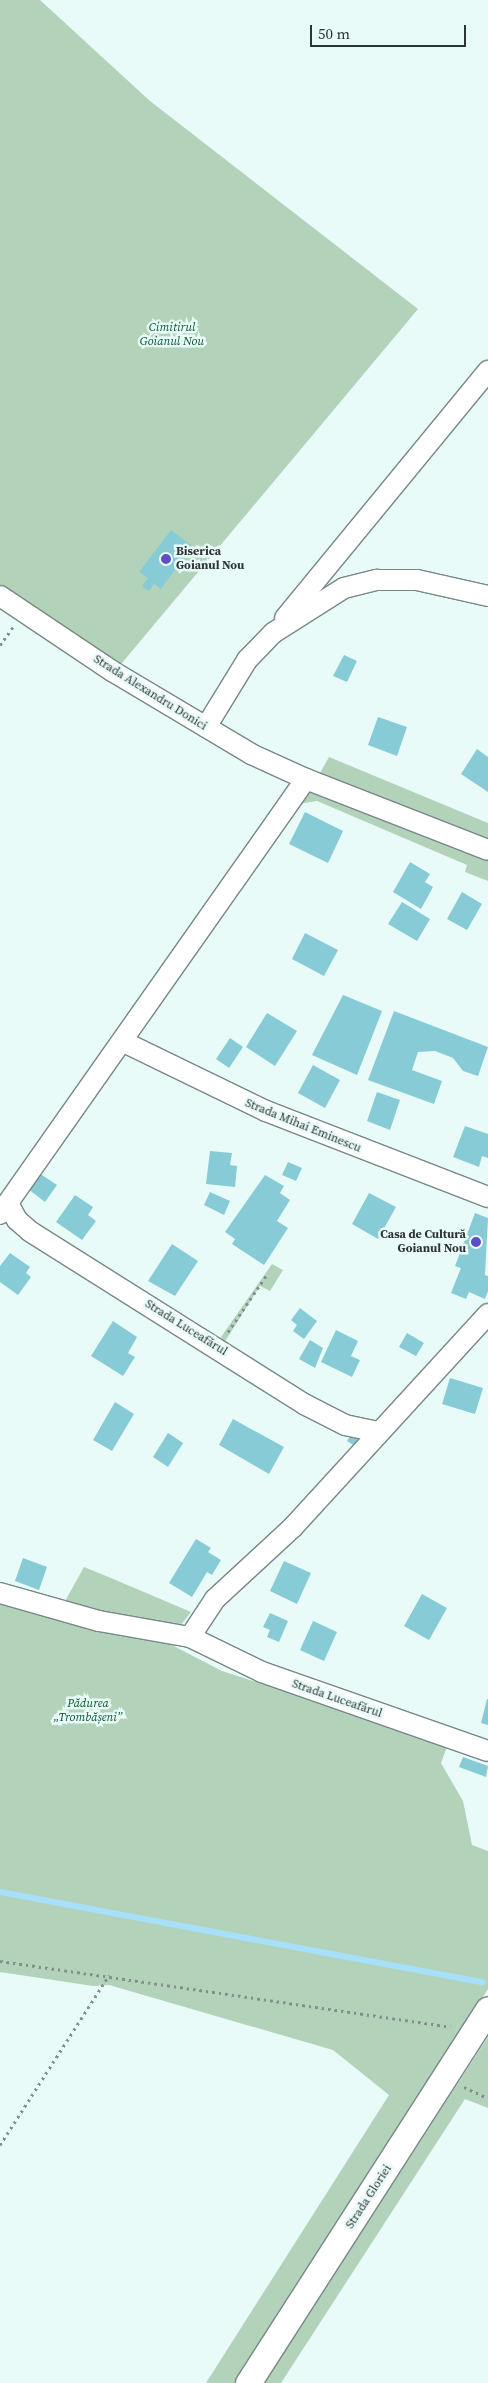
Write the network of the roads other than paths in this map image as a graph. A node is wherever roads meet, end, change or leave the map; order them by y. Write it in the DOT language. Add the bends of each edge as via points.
graph roads {
  1 [pos="488,371"];
  2 [pos="0,596"];
  3 [pos="488,596"];
  4 [pos="273,633"];
  5 [pos="206,727"];
  6 [pos="306,779"];
  7 [pos="488,850"];
  8 [pos="124,1042"];
  9 [pos="488,1197"];
  10 [pos="4,1209"];
  11 [pos="488,1314"];
  12 [pos="378,1432"];
  13 [pos="0,1593"];
  14 [pos="190,1637"];
  15 [pos="488,1751"];
  16 [pos="488,2010"];
  17 [pos="248,2383"];
  1 -- 4 [label="street"];
  2 -- 5 [label="street, Strada Alexandru Donici" via="112,671"];
  3 -- 4 [label="street" via="418,580 377,580 344,588"];
  4 -- 5 [label="street" via="247,660"];
  5 -- 6 [label="street, Strada Alexandru Donici" via="251,754"];
  6 -- 7 [label="street, Strada Alexandru Donici"];
  6 -- 8 [label="street"];
  8 -- 9 [label="street, Strada Mihai Eminescu" via="266,1111"];
  8 -- 10 [label="street, Strada Luceafărul"];
  10 -- 12 [label="street, Strada Luceafărul" via="31,1232 304,1404 345,1425"];
  11 -- 12 [label="street"];
  12 -- 14 [label="street" via="293,1527 215,1599"];
  13 -- 14 [label="street, Strada Luceafărul" via="99,1621"];
  14 -- 15 [label="street, Strada Luceafărul" via="262,1672"];
  16 -- 17 [label="street, Strada Gloriei"];
}
